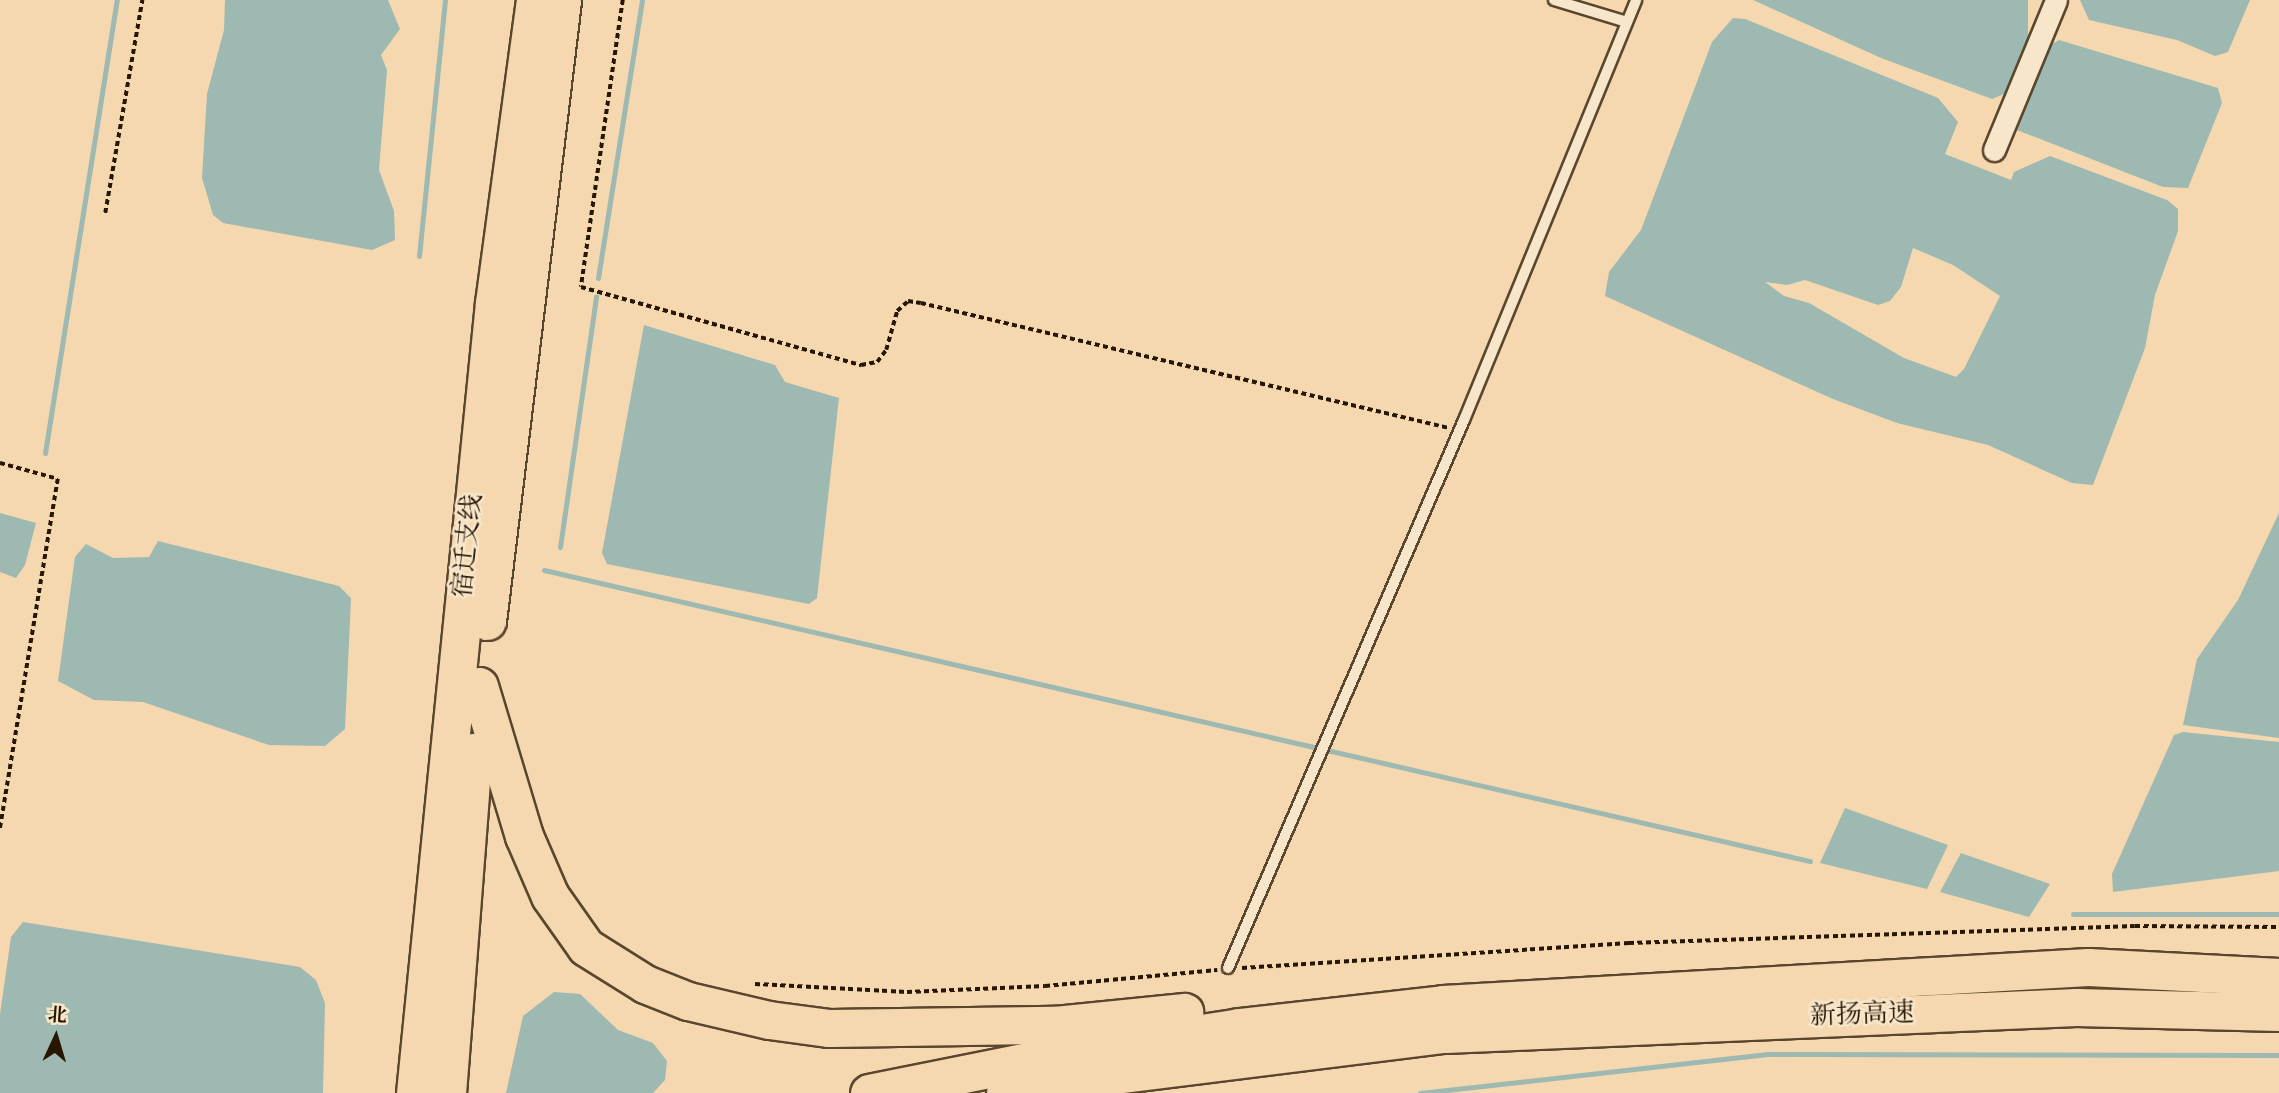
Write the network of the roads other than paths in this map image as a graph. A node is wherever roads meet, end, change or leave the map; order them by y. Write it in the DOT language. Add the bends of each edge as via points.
graph roads {
  1 [pos="535,0"];
  2 [pos="562,0"];
  3 [pos="1554,0"];
  4 [pos="1636,0"];
  5 [pos="2056,0"];
  6 [pos="1627,22"];
  7 [pos="1994,150"];
  8 [pos="479,686"];
  9 [pos="1228,968"];
  10 [pos="2279,977"];
  11 [pos="1632,991"];
  12 [pos="2279,1012"];
  13 [pos="1445,1034"];
  14 [pos="415,1093"];
  15 [pos="447,1093"];
  16 [pos="869,1093"];
  17 [pos="1005,1093"];
  18 [pos="1113,1093"];
  1 -- 14 [label="highway, 宿迁支线" via="494,303"];
  2 -- 8 [label="highway, 宿迁支线"];
  3 -- 6 [label="lane"];
  4 -- 6 [label="lane"];
  5 -- 7 [label="street"];
  6 -- 9 [label="lane" via="1459,430"];
  8 -- 11 [label="highway" via="524,836 550,896 586,947 645,984 688,1001 829,1028 901,1028 1055,1025 1442,989"];
  8 -- 15 [label="highway, 宿迁支线"];
  10 -- 11 [label="highway, 新扬高速" via="2088,967"];
  11 -- 16 [label="highway" via="1443,1004 1240,1027 1042,1058"];
  12 -- 13 [label="highway, 新扬高速" via="2076,1007"];
  13 -- 17 [label="highway" via="1057,1082"];
  13 -- 18 [label="highway"];
}
